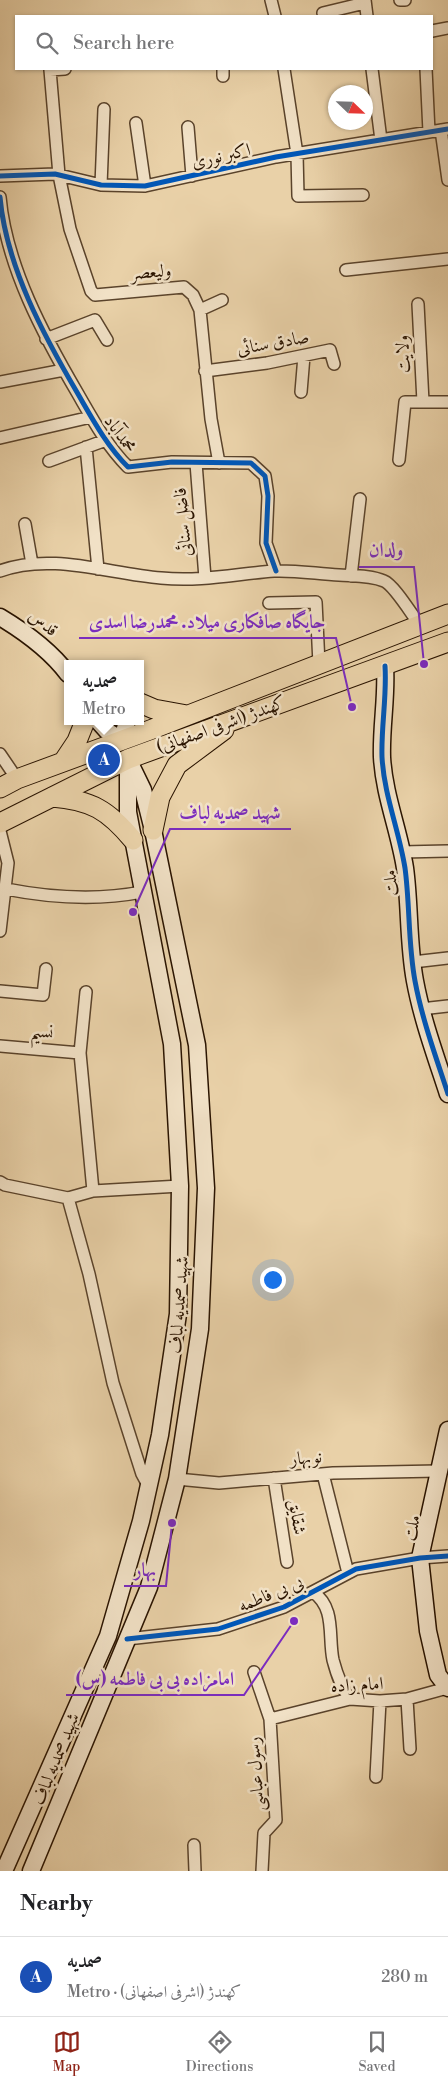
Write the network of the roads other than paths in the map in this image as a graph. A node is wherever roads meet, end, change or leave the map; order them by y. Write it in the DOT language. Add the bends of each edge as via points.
graph roads {
  1 [pos="271,0"];
  2 [pos="400,0"];
  3 [pos="405,0"];
  4 [pos="365,1"];
  5 [pos="323,13"];
  6 [pos="275,15"];
  7 [pos="367,15"];
  8 [pos="448,28"];
  9 [pos="433,30"];
  10 [pos="50,70"];
  11 [pos="284,70"];
  12 [pos="372,70"];
  13 [pos="426,70"];
  14 [pos="104,109"];
  15 [pos="136,122"];
  16 [pos="188,127"];
  17 [pos="445,130"];
  18 [pos="429,132"];
  19 [pos="381,140"];
  20 [pos="297,154"];
  21 [pos="59,175"];
  22 [pos="0,176"];
  23 [pos="192,176"];
  24 [pos="448,180"];
  25 [pos="101,185"];
  26 [pos="146,186"];
  27 [pos="363,195"];
  28 [pos="0,197"];
  29 [pos="448,260"];
  30 [pos="346,270"];
  31 [pos="222,300"];
  32 [pos="418,304"];
  33 [pos="200,310"];
  34 [pos="46,339"];
  35 [pos="107,340"];
  36 [pos="304,356"];
  37 [pos="334,364"];
  38 [pos="64,370"];
  39 [pos="206,371"];
  40 [pos="0,382"];
  41 [pos="301,392"];
  42 [pos="423,402"];
  43 [pos="448,402"];
  44 [pos="91,417"];
  45 [pos="0,438"];
  46 [pos="106,440"];
  47 [pos="86,447"];
  48 [pos="49,460"];
  49 [pos="399,460"];
  50 [pos="196,462"];
  51 [pos="219,463"];
  52 [pos="360,499"];
  53 [pos="26,524"];
  54 [pos="32,564"];
  55 [pos="98,569"];
  56 [pos="0,571"];
  57 [pos="276,571"];
  58 [pos="350,576"];
  59 [pos="205,578"];
  60 [pos="269,603"];
  61 [pos="448,614"];
  62 [pos="0,617"];
  63 [pos="420,625"];
  64 [pos="448,642"];
  65 [pos="319,664"];
  66 [pos="64,666"];
  67 [pos="385,666"];
  68 [pos="144,705"];
  69 [pos="187,715"];
  70 [pos="239,718"];
  71 [pos="83,725"];
  72 [pos="102,725"];
  73 [pos="126,725"];
  74 [pos="122,740"];
  75 [pos="0,754"];
  76 [pos="128,759"];
  77 [pos="63,762"];
  78 [pos="17,779"];
  79 [pos="0,788"];
  80 [pos="51,797"];
  81 [pos="0,823"];
  82 [pos="0,830"];
  83 [pos="153,830"];
  84 [pos="133,840"];
  85 [pos="448,851"];
  86 [pos="402,852"];
  87 [pos="6,889"];
  88 [pos="142,892"];
  89 [pos="173,927"];
  90 [pos="0,931"];
  91 [pos="150,933"];
  92 [pos="448,958"];
  93 [pos="413,962"];
  94 [pos="46,970"];
  95 [pos="0,991"];
  96 [pos="86,992"];
  97 [pos="448,1006"];
  98 [pos="421,1008"];
  99 [pos="0,1046"];
  100 [pos="80,1053"];
  101 [pos="448,1094"];
  102 [pos="0,1182"];
  103 [pos="180,1186"];
  104 [pos="93,1191"];
  105 [pos="68,1198"];
  106 [pos="448,1430"];
  107 [pos="438,1471"];
  108 [pos="323,1474"];
  109 [pos="274,1478"];
  110 [pos="177,1479"];
  111 [pos="149,1487"];
  112 [pos="448,1556"];
  113 [pos="420,1558"];
  114 [pos="287,1562"];
  115 [pos="348,1573"];
  116 [pos="313,1592"];
  117 [pos="127,1640"];
  118 [pos="254,1672"];
  119 [pos="448,1688"];
  120 [pos="408,1698"];
  121 [pos="350,1699"];
  122 [pos="380,1702"];
  123 [pos="73,1715"];
  124 [pos="270,1719"];
  125 [pos="92,1723"];
  126 [pos="410,1749"];
  127 [pos="376,1777"];
  128 [pos="194,1845"];
  129 [pos="4,1871"];
  130 [pos="31,1871"];
  131 [pos="194,1871"];
  132 [pos="262,1871"];
  1 -- 6 [label="street"];
  2 -- 3 [label="street"];
  4 -- 5 [label="street"];
  4 -- 7 [label="street"];
  8 -- 9 [label="street"];
  10 -- 21 [label="street"];
  11 -- 20 [label="street"];
  12 -- 19 [label="street"];
  13 -- 18 [label="street"];
  14 -- 25 [label="street"];
  15 -- 26 [label="street"];
  16 -- 23 [label="street"];
  17 -- 18 [label="street, اکبر نوری"];
  17 -- 24 [label="street"];
  18 -- 19 [label="street, اکبر نوری"];
  19 -- 20 [label="street, اکبر نوری"];
  20 -- 23 [label="street, اکبر نوری"];
  20 -- 27 [label="street" via="298,196"];
  21 -- 22 [label="street, اکبر نوری"];
  21 -- 25 [label="street, اکبر نوری"];
  21 -- 33 [label="street, ولیعصر" via="70,229 90,290 95,295 184,287 193,295"];
  23 -- 26 [label="street, اکبر نوری"];
  25 -- 26 [label="street, اکبر نوری"];
  28 -- 34 [label="street, محمدآباد" via="1,212 18,271"];
  29 -- 30 [label="street"];
  31 -- 33 [label="street"];
  32 -- 42 [label="street, ولایت"];
  33 -- 39 [label="street, ولیعصر"];
  34 -- 35 [label="street" via="95,320"];
  34 -- 38 [label="street, محمدآباد"];
  36 -- 37 [label="street, صادق سنائی" via="330,350"];
  36 -- 39 [label="street, صادق سنائی"];
  36 -- 41 [label="street"];
  38 -- 40 [label="street"];
  38 -- 44 [label="street, محمدآباد"];
  39 -- 51 [label="street, ولیعصر"];
  42 -- 43 [label="street"];
  42 -- 49 [label="street" via="405,402"];
  44 -- 45 [label="street"];
  44 -- 46 [label="street, محمدآباد"];
  46 -- 47 [label="street"];
  46 -- 50 [label="street, محمدآباد" via="128,467"];
  47 -- 48 [label="street"];
  47 -- 55 [label="street"];
  50 -- 51 [label="street, محمدآباد"];
  50 -- 59 [label="street, فاضل سنائی"];
  51 -- 57 [label="street, محمدآباد" via="251,463 266,476 266,544"];
  52 -- 58 [label="street"];
  53 -- 54 [label="street"];
  54 -- 55 [label="street"];
  54 -- 56 [label="street"];
  55 -- 59 [label="street" via="163,578"];
  57 -- 58 [label="street"];
  57 -- 59 [label="street"];
  58 -- 63 [label="street" via="386,581"];
  60 -- 65 [label="street" via="316,602"];
  61 -- 63 [label="main road, کهندژ (اشرفی اصفهانی)"];
  62 -- 66 [label="main road, قدس" via="36,641"];
  63 -- 65 [label="main road, کهندژ (اشرفی اصفهانی)"];
  64 -- 67 [label="main road, کهندژ (اشرفی اصفهانی)"];
  65 -- 69 [label="main road, کهندژ (اشرفی اصفهانی)"];
  67 -- 70 [label="main road, کهندژ (اشرفی اصفهانی)"];
  67 -- 86 [label="main road, ملت" via="387,688 382,756 385,791"];
  68 -- 69 [label="main road"];
  69 -- 74 [label="main road, کهندژ (اشرفی اصفهانی)"];
  70 -- 76 [label="main road, کهندژ (اشرفی اصفهانی)"];
  70 -- 83 [label="main road" via="177,765 160,797"];
  71 -- 77 [label="main road"];
  72 -- 74 [label="main road"];
  73 -- 74 [label="main road"];
  74 -- 76 [label="main road"];
  74 -- 77 [label="main road, کهندژ (اشرفی اصفهانی)"];
  75 -- 78 [label="street"];
  76 -- 80 [label="main road, کهندژ (اشرفی اصفهانی)"];
  76 -- 83 [label="main road, شهید صمدیه لباف" via="143,790"];
  76 -- 84 [label="main road, شهید صمدیه لباف" via="128,812"];
  77 -- 78 [label="main road, کهندژ (اشرفی اصفهانی)"];
  78 -- 79 [label="main road, کهندژ (اشرفی اصفهانی)"];
  80 -- 81 [label="main road, کهندژ (اشرفی اصفهانی)"];
  80 -- 84 [label="main road" via="79,800 109,814"];
  82 -- 87 [label="street" via="8,863"];
  83 -- 89 [label="main road, شهید صمدیه لباف"];
  84 -- 88 [label="main road, شهید صمدیه لباف"];
  85 -- 86 [label="street"];
  86 -- 93 [label="main road, ملت"];
  87 -- 88 [label="street" via="38,896 79,898 116,897"];
  87 -- 90 [label="street"];
  88 -- 91 [label="main road, شهید صمدیه لباف"];
  89 -- 91 [label="main road"];
  89 -- 110 [label="main road, شهید صمدیه لباف" via="198,1045 206,1188 200,1329"];
  91 -- 103 [label="main road, شهید صمدیه لباف" via="172,1044"];
  92 -- 93 [label="street"];
  93 -- 98 [label="main road, ملت"];
  94 -- 95 [label="street" via="43,995"];
  96 -- 100 [label="street"];
  97 -- 98 [label="street"];
  98 -- 101 [label="main road, ملت"];
  99 -- 100 [label="street, نسیم"];
  100 -- 104 [label="street"];
  102 -- 105 [label="street"];
  103 -- 104 [label="street"];
  103 -- 111 [label="main road, شهید صمدیه لباف" via="178,1314"];
  104 -- 105 [label="street"];
  105 -- 111 [label="street" via="113,1383"];
  106 -- 107 [label="main road, ملت"];
  107 -- 108 [label="street, نوبهار"];
  107 -- 113 [label="main road, ملت"];
  108 -- 109 [label="street, نوبهار"];
  108 -- 115 [label="street"];
  109 -- 110 [label="street, نوبهار" via="219,1483"];
  109 -- 114 [label="street, شقایق"];
  110 -- 117 [label="main road, شهید صمدیه لباف" via="148,1587"];
  111 -- 123 [label="main road, شهید صمدیه لباف" via="108,1636"];
  112 -- 113 [label="street, بی بی فاطمه"];
  113 -- 115 [label="street, بی بی فاطمه"];
  113 -- 119 [label="main road, ملت" via="428,1631 438,1675"];
  115 -- 116 [label="street, بی بی فاطمه"];
  116 -- 117 [label="street, بی بی فاطمه" via="284,1607 218,1629"];
  116 -- 121 [label="street" via="329,1611 333,1659 341,1686"];
  117 -- 125 [label="main road, شهید صمدیه لباف"];
  118 -- 124 [label="street, رسول عباسی"];
  119 -- 120 [label="street, امام زاده"];
  120 -- 122 [label="street, امام زاده"];
  120 -- 126 [label="street"];
  121 -- 122 [label="street, امام زاده"];
  121 -- 124 [label="street, امام زاده"];
  122 -- 127 [label="street"];
  123 -- 125 [label="main road"];
  123 -- 129 [label="main road, شهید صمدیه لباف"];
  124 -- 132 [label="street, رسول عباسی" via="276,1820 264,1833"];
  125 -- 130 [label="main road, شهید صمدیه لباف"];
  128 -- 131 [label="street"];
}
